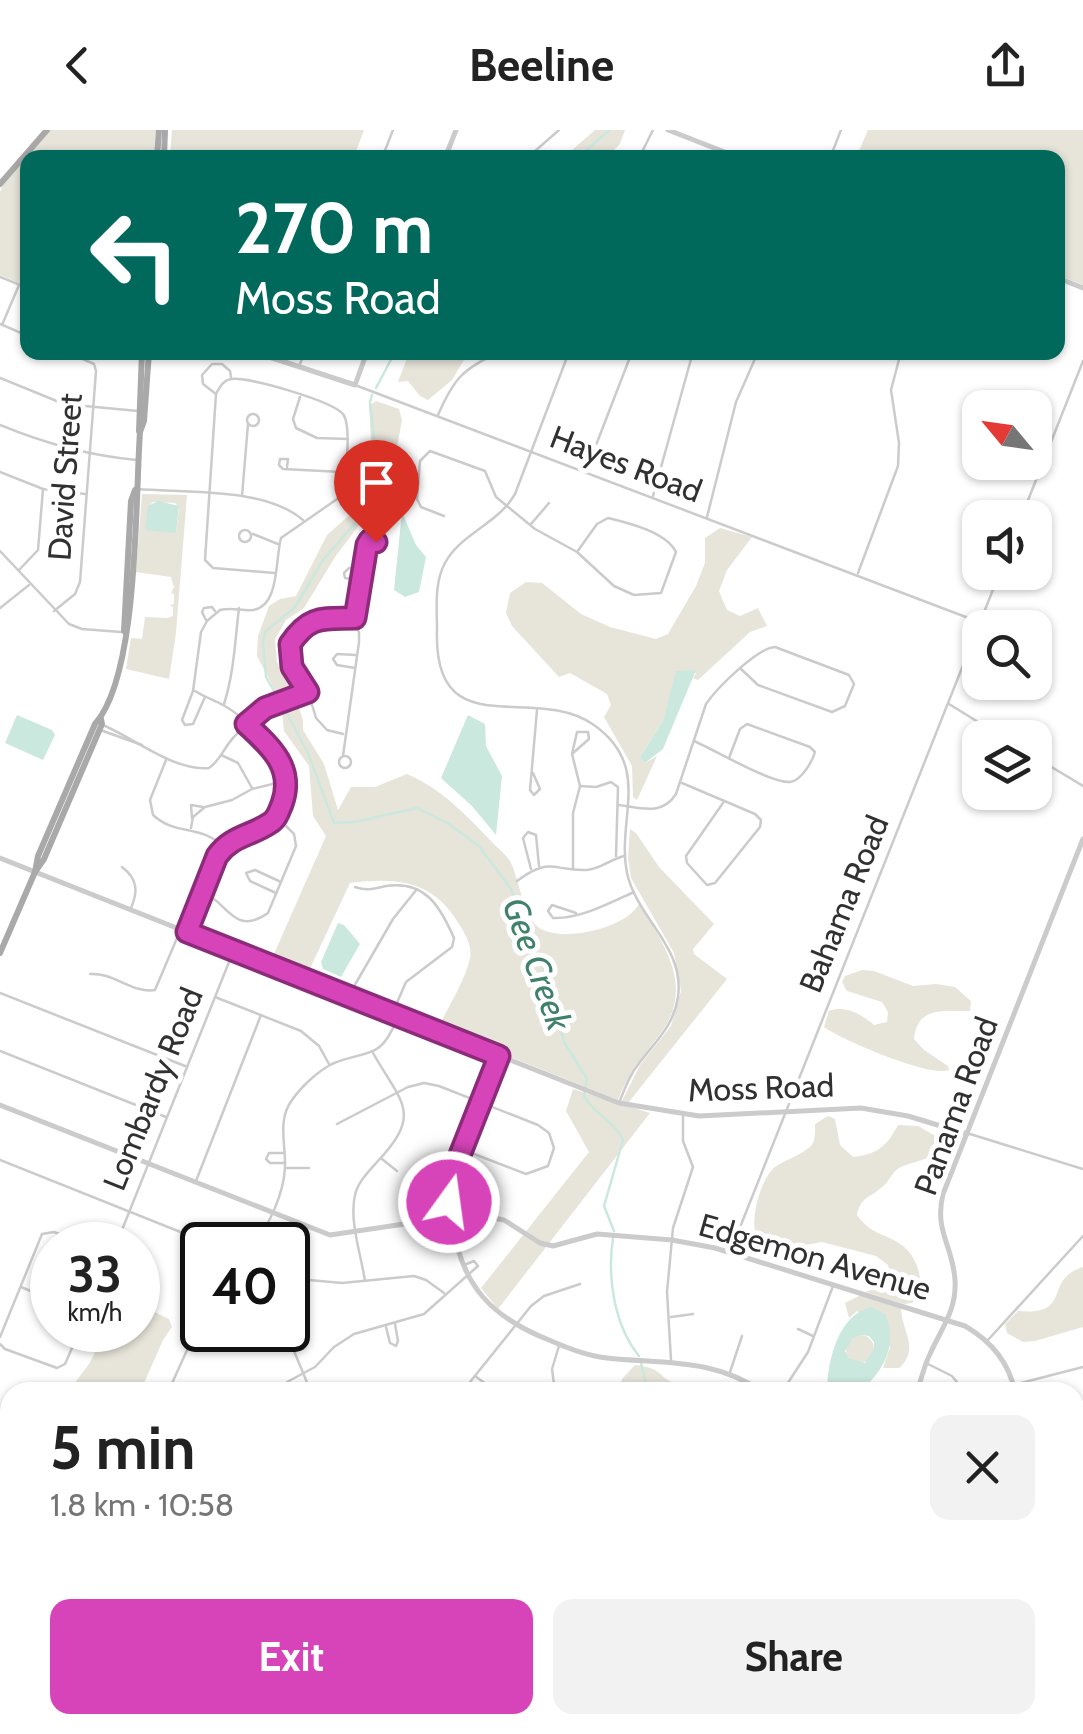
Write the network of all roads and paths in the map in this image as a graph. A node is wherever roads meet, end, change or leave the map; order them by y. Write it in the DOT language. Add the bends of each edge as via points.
graph roads {
  1 [pos="47,130"];
  2 [pos="559,130"];
  3 [pos="668,130"];
  4 [pos="30,150"];
  5 [pos="536,150"];
  6 [pos="719,150"];
  7 [pos="20,161"];
  8 [pos="0,184"];
  9 [pos="0,277"];
  10 [pos="19,285"];
  11 [pos="1,325"];
  12 [pos="82,360"];
  13 [pos="145,360"];
  14 [pos="146,360"];
  15 [pos="278,360"];
  16 [pos="301,360"];
  17 [pos="364,360"];
  18 [pos="484,360"];
  19 [pos="566,360"];
  20 [pos="629,360"];
  21 [pos="691,360"];
  22 [pos="754,360"];
  23 [pos="899,360"];
  24 [pos="1083,361"];
  25 [pos="299,367"];
  26 [pos="0,378"];
  27 [pos="231,379"];
  28 [pos="354,385"];
  29 [pos="216,394"];
  30 [pos="300,396"];
  31 [pos="93,407"];
  32 [pos="138,410"];
  33 [pos="438,416"];
  34 [pos="248,424"];
  35 [pos="0,425"];
  36 [pos="140,432"];
  37 [pos="348,440"];
  38 [pos="532,452"];
  39 [pos="90,454"];
  40 [pos="138,460"];
  41 [pos="287,467"];
  42 [pos="0,472"];
  43 [pos="344,472"];
  44 [pos="586,472"];
  45 [pos="136,488"];
  46 [pos="43,489"];
  47 [pos="86,494"];
  48 [pos="208,494"];
  49 [pos="242,497"];
  50 [pos="652,498"];
  51 [pos="1029,500"];
  52 [pos="548,503"];
  53 [pos="508,506"];
  54 [pos="444,516"];
  55 [pos="706,518"];
  56 [pos="303,520"];
  57 [pos="530,525"];
  58 [pos="250,533"];
  59 [pos="370,540"];
  60 [pos="279,544"];
  61 [pos="0,551"];
  62 [pos="577,552"];
  63 [pos="364,568"];
  64 [pos="18,571"];
  65 [pos="274,573"];
  66 [pos="857,574"];
  67 [pos="362,582"];
  68 [pos="30,584"];
  69 [pos="0,608"];
  70 [pos="239,608"];
  71 [pos="54,611"];
  72 [pos="216,613"];
  73 [pos="962,615"];
  74 [pos="350,620"];
  75 [pos="207,621"];
  76 [pos="124,633"];
  77 [pos="358,655"];
  78 [pos="356,668"];
  79 [pos="962,668"];
  80 [pos="741,669"];
  81 [pos="194,690"];
  82 [pos="308,692"];
  83 [pos="205,697"];
  84 [pos="948,703"];
  85 [pos="224,705"];
  86 [pos="538,708"];
  87 [pos="975,720"];
  88 [pos="100,724"];
  89 [pos="246,724"];
  90 [pos="344,734"];
  91 [pos="692,741"];
  92 [pos="572,754"];
  93 [pos="221,755"];
  94 [pos="343,756"];
  95 [pos="167,758"];
  96 [pos="729,758"];
  97 [pos="1052,767"];
  98 [pos="533,773"];
  99 [pos="286,781"];
  100 [pos="680,783"];
  101 [pos="580,786"];
  102 [pos="1083,786"];
  103 [pos="252,789"];
  104 [pos="723,803"];
  105 [pos="619,805"];
  106 [pos="630,807"];
  107 [pos="204,808"];
  108 [pos="277,817"];
  109 [pos="192,819"];
  110 [pos="191,830"];
  111 [pos="1083,839"];
  112 [pos="224,846"];
  113 [pos="626,856"];
  114 [pos="0,858"];
  115 [pos="616,858"];
  116 [pos="122,867"];
  117 [pos="540,868"];
  118 [pos="573,868"];
  119 [pos="531,870"];
  120 [pos="35,872"];
  121 [pos="517,881"];
  122 [pos="282,882"];
  123 [pos="354,886"];
  124 [pos="418,888"];
  125 [pos="203,892"];
  126 [pos="634,892"];
  127 [pos="277,894"];
  128 [pos="130,910"];
  129 [pos="576,913"];
  130 [pos="184,930"];
  131 [pos="234,950"];
  132 [pos="0,952"];
  133 [pos="90,974"];
  134 [pos="0,993"];
  135 [pos="214,996"];
  136 [pos="348,996"];
  137 [pos="261,1015"];
  138 [pos="395,1015"];
  139 [pos="0,1051"];
  140 [pos="372,1052"];
  141 [pos="499,1056"];
  142 [pos="330,1065"];
  143 [pos="186,1066"];
  144 [pos="396,1093"];
  145 [pos="481,1102"];
  146 [pos="619,1103"];
  147 [pos="0,1106"];
  148 [pos="786,1112"];
  149 [pos="682,1115"];
  150 [pos="166,1117"];
  151 [pos="337,1124"];
  152 [pos="967,1134"];
  153 [pos="462,1150"];
  154 [pos="285,1152"];
  155 [pos="381,1158"];
  156 [pos="0,1160"];
  157 [pos="148,1164"];
  158 [pos="286,1165"];
  159 [pos="309,1168"];
  160 [pos="1083,1169"];
  161 [pos="397,1172"];
  162 [pos="195,1183"];
  163 [pos="129,1211"];
  164 [pos="271,1213"];
  165 [pos="451,1217"];
  166 [pos="125,1222"];
  167 [pos="266,1222"];
  168 [pos="180,1232"];
  169 [pos="357,1234"];
  170 [pos="1083,1236"];
  171 [pos="672,1240"];
  172 [pos="730,1252"];
  173 [pos="30,1265"];
  174 [pos="462,1265"];
  175 [pos="466,1274"];
  176 [pos="310,1281"];
  177 [pos="365,1281"];
  178 [pos="580,1284"];
  179 [pos="834,1285"];
  180 [pos="20,1287"];
  181 [pos="30,1291"];
  182 [pos="445,1294"];
  183 [pos="692,1314"];
  184 [pos="670,1317"];
  185 [pos="948,1320"];
  186 [pos="395,1324"];
  187 [pos="386,1326"];
  188 [pos="514,1326"];
  189 [pos="798,1329"];
  190 [pos="0,1336"];
  191 [pos="742,1336"];
  192 [pos="814,1336"];
  193 [pos="987,1341"];
  194 [pos="0,1344"];
  195 [pos="560,1345"];
  196 [pos="69,1352"];
  197 [pos="185,1352"];
  198 [pos="295,1352"];
  199 [pos="671,1362"];
  200 [pos="926,1363"];
  201 [pos="1083,1367"];
  202 [pos="730,1373"];
  203 [pos="302,1375"];
  204 [pos="475,1376"];
  205 [pos="172,1382"];
  206 [pos="287,1382"];
  207 [pos="306,1382"];
  208 [pos="470,1382"];
  209 [pos="483,1382"];
  210 [pos="554,1382"];
  211 [pos="745,1382"];
  212 [pos="789,1382"];
  213 [pos="920,1382"];
  214 [pos="957,1382"];
  215 [pos="1012,1382"];
  216 [pos="1036,1382"];
  1 -- 4 [label="main road"];
  2 -- 5 [label="street"];
  3 -- 6 [label="street"];
  7 -- 8 [label="main road"];
  9 -- 10 [label="street"];
  10 -- 11 [label="street"];
  12 -- 31 [label="street, David Street" via="96,368"];
  13 -- 32 [label="main road"];
  14 -- 36 [label="main road"];
  15 -- 25 [label="street, Hayes Road"];
  16 -- 25 [label="street"];
  17 -- 28 [label="street"];
  18 -- 33 [label="street" via="452,384"];
  19 -- 38 [label="street"];
  20 -- 44 [label="street"];
  21 -- 50 [label="street"];
  22 -- 55 [label="street" via="736,402"];
  23 -- 66 [label="street" via="890,390 898,466"];
  24 -- 51 [label="street"];
  25 -- 28 [label="street, Hayes Road"];
  26 -- 31 [label="street" via="64,404"];
  27 -- 29 [label="street"];
  27 -- 29 [label="street" via="222,364 212,364 202,375"];
  27 -- 30 [label="street"];
  28 -- 33 [label="street, Hayes Road"];
  29 -- 48 [label="street"];
  30 -- 37 [label="street" via="343,414"];
  30 -- 37 [label="street" via="296,428 317,438"];
  31 -- 32 [label="street"];
  31 -- 39 [label="street, David Street"];
  32 -- 36 [label="main road"];
  33 -- 38 [label="street, Hayes Road"];
  34 -- 49 [label="street"];
  35 -- 39 [label="street"];
  36 -- 40 [label="main road"];
  37 -- 43 [label="street"];
  38 -- 44 [label="street, Hayes Road"];
  38 -- 53 [label="street"];
  39 -- 40 [label="street"];
  39 -- 47 [label="street, David Street"];
  40 -- 45 [label="main road"];
  41 -- 43 [label="street"];
  42 -- 46 [label="street"];
  43 -- 56 [label="street" via="340,498"];
  44 -- 50 [label="street, Hayes Road"];
  45 -- 48 [label="street"];
  45 -- 76 [label="main road"];
  46 -- 47 [label="street"];
  46 -- 64 [label="street" via="38,550"];
  47 -- 71 [label="street, David Street" via="78,589"];
  48 -- 49 [label="street"];
  48 -- 65 [label="street" via="208,566"];
  49 -- 56 [label="street" via="284,507"];
  50 -- 55 [label="street, Hayes Road"];
  52 -- 57 [label="street"];
  53 -- 54 [label="street" via="493,493 484,471 430,451 420,462 417,499 424,510"];
  53 -- 57 [label="street"];
  53 -- 86 [label="street" via="460,544 444,566 437,660 446,682 470,702"];
  55 -- 66 [label="street, Hayes Road"];
  56 -- 60 [label="street"];
  57 -- 62 [label="street"];
  58 -- 60 [label="street"];
  59 -- 63 [label="street"];
  60 -- 65 [label="street"];
  61 -- 64 [label="street"];
  62 -- 62 [label="street" via="621,590 651,596 664,589 676,552 662,537 608,518"];
  63 -- 67 [label="street"];
  63 -- 67 [label="street" via="344,572"];
  64 -- 68 [label="street"];
  65 -- 70 [label="street" via="266,604"];
  66 -- 73 [label="street, Hayes Road"];
  67 -- 74 [label="street" via="358,614"];
  68 -- 69 [label="street"];
  68 -- 71 [label="street"];
  70 -- 72 [label="street"];
  70 -- 85 [label="street"];
  71 -- 76 [label="street" via="75,627"];
  72 -- 75 [label="street"];
  72 -- 75 [label="street" via="204,608"];
  74 -- 77 [label="street" via="359,632"];
  74 -- 82 [label="street" via="314,620 290,644 292,667"];
  75 -- 81 [label="street"];
  76 -- 88 [label="main road"];
  77 -- 78 [label="street"];
  77 -- 78 [label="street" via="332,659"];
  78 -- 90 [label="street"];
  79 -- 84 [label="street, Bahama Road"];
  80 -- 80 [label="street" via="771,646 849,674 854,684 836,712 758,685"];
  80 -- 91 [label="street" via="706,704"];
  81 -- 83 [label="street"];
  81 -- 83 [label="street" via="185,725 193,724"];
  82 -- 89 [label="street" via="265,708"];
  82 -- 90 [label="street" via="322,725"];
  83 -- 85 [label="street"];
  84 -- 87 [label="street"];
  84 -- 148 [label="street, Bahama Road"];
  85 -- 89 [label="street"];
  86 -- 98 [label="street"];
  86 -- 106 [label="street" via="576,714 607,736 626,768"];
  88 -- 95 [label="street"];
  88 -- 120 [label="main road"];
  89 -- 93 [label="street"];
  89 -- 99 [label="street" via="276,755"];
  90 -- 94 [label="street"];
  91 -- 96 [label="street"];
  91 -- 100 [label="street"];
  92 -- 92 [label="street" via="577,732 588,732 589,739"];
  92 -- 101 [label="street"];
  93 -- 95 [label="street" via="202,768"];
  93 -- 103 [label="street" via="243,768"];
  95 -- 110 [label="street" via="150,809 167,825"];
  96 -- 96 [label="street" via="791,782 815,752 747,724"];
  97 -- 102 [label="street"];
  99 -- 103 [label="street"];
  99 -- 108 [label="street"];
  100 -- 104 [label="street"];
  100 -- 106 [label="street" via="666,807"];
  101 -- 105 [label="street" via="615,783"];
  101 -- 118 [label="street" via="572,812"];
  103 -- 107 [label="street"];
  104 -- 104 [label="street" via="756,814 761,824 716,882 707,884 686,856"];
  105 -- 106 [label="street"];
  105 -- 115 [label="street"];
  106 -- 113 [label="street"];
  107 -- 109 [label="street"];
  107 -- 109 [label="street" via="191,805"];
  108 -- 112 [label="street"];
  108 -- 122 [label="street" via="296,846"];
  109 -- 110 [label="street"];
  110 -- 112 [label="street" via="207,832"];
  111 -- 152 [label="street, Panama Road"];
  112 -- 125 [label="street"];
  113 -- 115 [label="street"];
  113 -- 126 [label="street"];
  114 -- 120 [label="street, Moss Road"];
  115 -- 118 [label="street" via="589,870"];
  116 -- 128 [label="street" via="137,892"];
  117 -- 118 [label="street"];
  117 -- 119 [label="street"];
  117 -- 119 [label="street" via="536,835 528,832 523,838"];
  119 -- 121 [label="street"];
  120 -- 128 [label="street, Moss Road"];
  120 -- 132 [label="main road"];
  122 -- 127 [label="street"];
  122 -- 127 [label="street" via="255,870 246,873"];
  123 -- 124 [label="street"];
  124 -- 136 [label="street"];
  124 -- 138 [label="street" via="432,898 454,942 406,982"];
  125 -- 127 [label="street" via="227,914 249,922 268,913"];
  125 -- 130 [label="street"];
  126 -- 129 [label="street"];
  126 -- 146 [label="street" via="672,953 679,990 669,1025 638,1064"];
  128 -- 130 [label="street, Moss Road"];
  129 -- 129 [label="street" via="556,906 548,911 557,918"];
  130 -- 131 [label="street, Moss Road"];
  130 -- 133 [label="street" via="155,990"];
  131 -- 135 [label="street, Lombardy Road"];
  131 -- 136 [label="street, Moss Road"];
  134 -- 143 [label="street"];
  135 -- 137 [label="street"];
  135 -- 143 [label="street, Lombardy Road"];
  136 -- 138 [label="street, Moss Road"];
  137 -- 142 [label="street" via="311,1037"];
  137 -- 162 [label="street"];
  138 -- 140 [label="street" via="389,1038"];
  138 -- 141 [label="street, Moss Road"];
  139 -- 150 [label="street"];
  140 -- 142 [label="street"];
  140 -- 144 [label="street"];
  141 -- 145 [label="street"];
  141 -- 146 [label="street, Moss Road"];
  142 -- 154 [label="street" via="288,1106"];
  143 -- 150 [label="street, Lombardy Road"];
  144 -- 145 [label="street" via="430,1084"];
  144 -- 151 [label="street"];
  144 -- 155 [label="street" via="403,1130"];
  145 -- 153 [label="street"];
  145 -- 153 [label="street" via="545,1129 552,1159 543,1170 526,1174"];
  146 -- 149 [label="street, Moss Road"];
  147 -- 157 [label="street, Edgemon Avenue"];
  148 -- 149 [label="street, Moss Road"];
  148 -- 152 [label="street, Moss Road" via="879,1110"];
  148 -- 172 [label="street, Bahama Road"];
  149 -- 171 [label="street" via="693,1167"];
  150 -- 157 [label="street, Lombardy Road"];
  152 -- 160 [label="street, Moss Road"];
  152 -- 185 [label="street, Panama Road" via="939,1214 956,1282"];
  153 -- 165 [label="street" via="450,1184"];
  154 -- 158 [label="street"];
  154 -- 158 [label="street" via="269,1153 266,1160"];
  155 -- 161 [label="street"];
  155 -- 169 [label="street" via="355,1194"];
  156 -- 163 [label="street"];
  157 -- 162 [label="street, Edgemon Avenue"];
  157 -- 163 [label="street, Lombardy Road"];
  158 -- 159 [label="street"];
  158 -- 164 [label="street"];
  162 -- 164 [label="street, Edgemon Avenue"];
  163 -- 166 [label="street, Lombardy Road"];
  163 -- 168 [label="street"];
  164 -- 167 [label="street"];
  164 -- 169 [label="street, Edgemon Avenue" via="330,1235"];
  165 -- 169 [label="street, Edgemon Avenue"];
  165 -- 171 [label="street, Edgemon Avenue" via="495,1217 553,1246 597,1234"];
  165 -- 174 [label="street"];
  169 -- 177 [label="street"];
  170 -- 193 [label="street"];
  171 -- 172 [label="street, Edgemon Avenue"];
  171 -- 184 [label="street"];
  172 -- 179 [label="street, Edgemon Avenue"];
  173 -- 180 [label="street"];
  174 -- 175 [label="street"];
  174 -- 175 [label="street" via="476,1263"];
  175 -- 182 [label="street"];
  175 -- 188 [label="street"];
  176 -- 177 [label="street"];
  177 -- 182 [label="street" via="414,1276"];
  178 -- 188 [label="street" via="544,1296"];
  179 -- 185 [label="street, Edgemon Avenue"];
  179 -- 192 [label="street"];
  180 -- 181 [label="street"];
  180 -- 190 [label="street"];
  182 -- 186 [label="street" via="418,1318"];
  183 -- 184 [label="street"];
  184 -- 199 [label="street"];
  185 -- 193 [label="street, Edgemon Avenue"];
  185 -- 200 [label="street, Panama Road"];
  186 -- 187 [label="street"];
  186 -- 187 [label="street" via="394,1346"];
  187 -- 203 [label="street" via="347,1337"];
  188 -- 195 [label="street"];
  188 -- 204 [label="street"];
  189 -- 192 [label="street"];
  191 -- 202 [label="street"];
  192 -- 212 [label="street"];
  193 -- 215 [label="street, Edgemon Avenue"];
  194 -- 196 [label="street" via="52,1368 61,1368"];
  195 -- 199 [label="street" via="606,1358"];
  195 -- 210 [label="street"];
  197 -- 205 [label="street"];
  198 -- 203 [label="street"];
  199 -- 202 [label="street"];
  200 -- 213 [label="street, Panama Road"];
  200 -- 214 [label="street"];
  201 -- 216 [label="street"];
  202 -- 211 [label="street"];
  203 -- 206 [label="street"];
  203 -- 207 [label="street"];
  204 -- 208 [label="street"];
  204 -- 209 [label="street"];
}
